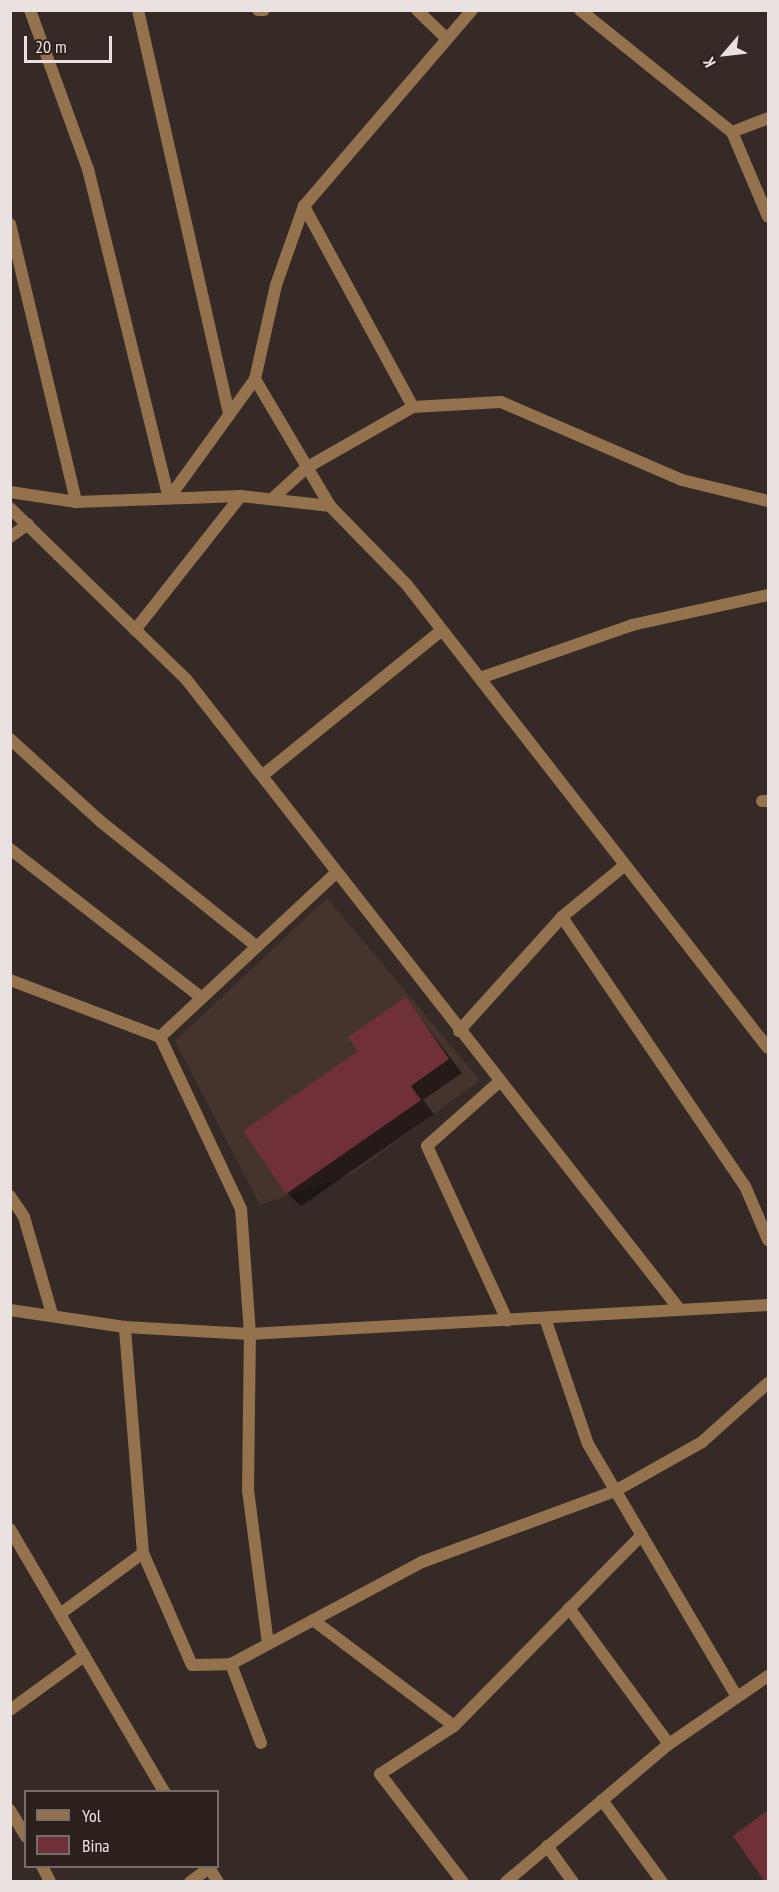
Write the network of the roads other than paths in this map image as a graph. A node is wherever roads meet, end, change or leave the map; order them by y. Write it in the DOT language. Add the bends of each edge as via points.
graph roads {
  1 [pos="30,10"];
  2 [pos="138,10"];
  3 [pos="258,10"];
  4 [pos="264,10"];
  5 [pos="417,10"];
  6 [pos="472,10"];
  7 [pos="580,10"];
  8 [pos="445,37"];
  9 [pos="768,117"];
  10 [pos="732,132"];
  11 [pos="304,206"];
  12 [pos="768,217"];
  13 [pos="10,224"];
  14 [pos="255,379"];
  15 [pos="413,407"];
  16 [pos="229,415"];
  17 [pos="306,468"];
  18 [pos="10,492"];
  19 [pos="241,495"];
  20 [pos="169,498"];
  21 [pos="272,500"];
  22 [pos="768,501"];
  23 [pos="76,502"];
  24 [pos="330,506"];
  25 [pos="10,508"];
  26 [pos="27,524"];
  27 [pos="10,537"];
  28 [pos="768,594"];
  29 [pos="135,630"];
  30 [pos="442,630"];
  31 [pos="480,678"];
  32 [pos="10,739"];
  33 [pos="263,775"];
  34 [pos="10,849"];
  35 [pos="626,865"];
  36 [pos="336,873"];
  37 [pos="562,917"];
  38 [pos="257,946"];
  39 [pos="10,980"];
  40 [pos="202,998"];
  41 [pos="459,1031"];
  42 [pos="160,1037"];
  43 [pos="768,1048"];
  44 [pos="500,1082"];
  45 [pos="10,1196"];
  46 [pos="768,1240"];
  47 [pos="768,1305"];
  48 [pos="10,1310"];
  49 [pos="680,1310"];
  50 [pos="52,1314"];
  51 [pos="545,1318"];
  52 [pos="507,1320"];
  53 [pos="125,1327"];
  54 [pos="250,1334"];
  55 [pos="768,1383"];
  56 [pos="615,1491"];
  57 [pos="10,1529"];
  58 [pos="642,1535"];
  59 [pos="143,1553"];
  60 [pos="569,1608"];
  61 [pos="60,1614"];
  62 [pos="313,1620"];
  63 [pos="268,1644"];
  64 [pos="84,1656"];
  65 [pos="231,1664"];
  66 [pos="768,1676"];
  67 [pos="736,1695"];
  68 [pos="10,1710"];
  69 [pos="454,1726"];
  70 [pos="261,1743"];
  71 [pos="669,1744"];
  72 [pos="163,1790"];
  73 [pos="602,1800"];
  74 [pos="10,1810"];
  75 [pos="24,1834"];
  76 [pos="547,1846"];
  77 [pos="207,1868"];
  78 [pos="209,1868"];
  79 [pos="190,1881"];
  80 [pos="218,1881"];
  81 [pos="463,1881"];
  82 [pos="506,1881"];
  83 [pos="573,1881"];
  84 [pos="662,1881"];
  1 -- 20 [label="street" via="88,168"];
  2 -- 16 [label="street"];
  3 -- 4 [label="street"];
  5 -- 8 [label="street"];
  6 -- 8 [label="street"];
  7 -- 10 [label="street"];
  8 -- 11 [label="street"];
  9 -- 10 [label="street"];
  10 -- 12 [label="street"];
  11 -- 14 [label="street" via="276,285"];
  11 -- 15 [label="street"];
  13 -- 23 [label="street"];
  14 -- 16 [label="street"];
  14 -- 17 [label="street"];
  15 -- 17 [label="street"];
  15 -- 22 [label="street" via="501,402 682,480"];
  16 -- 20 [label="street"];
  17 -- 21 [label="street"];
  17 -- 24 [label="street"];
  18 -- 23 [label="street"];
  19 -- 20 [label="street"];
  19 -- 21 [label="street"];
  19 -- 29 [label="street"];
  20 -- 23 [label="street"];
  21 -- 24 [label="street"];
  24 -- 30 [label="street" via="407,585"];
  25 -- 26 [label="street"];
  26 -- 27 [label="street"];
  26 -- 29 [label="street"];
  28 -- 31 [label="street" via="632,625"];
  29 -- 33 [label="street" via="186,679"];
  30 -- 31 [label="street"];
  30 -- 33 [label="street"];
  31 -- 35 [label="street"];
  32 -- 38 [label="street" via="100,821"];
  33 -- 36 [label="street"];
  34 -- 40 [label="street"];
  35 -- 37 [label="street"];
  35 -- 43 [label="street"];
  36 -- 38 [label="street"];
  36 -- 41 [label="street"];
  37 -- 41 [label="street"];
  37 -- 46 [label="street" via="745,1186"];
  38 -- 40 [label="street"];
  39 -- 42 [label="street"];
  40 -- 42 [label="street"];
  41 -- 44 [label="street"];
  42 -- 54 [label="street" via="241,1209"];
  44 -- 49 [label="street"];
  44 -- 52 [label="street" via="427,1146"];
  45 -- 50 [label="street" via="24,1217"];
  47 -- 49 [label="street"];
  48 -- 50 [label="street"];
  49 -- 51 [label="street"];
  50 -- 53 [label="street"];
  51 -- 52 [label="street"];
  51 -- 56 [label="street" via="588,1444"];
  52 -- 54 [label="street"];
  53 -- 54 [label="street"];
  53 -- 59 [label="street"];
  54 -- 63 [label="street" via="248,1491"];
  55 -- 56 [label="street" via="702,1442"];
  56 -- 58 [label="street"];
  56 -- 62 [label="street" via="422,1562"];
  57 -- 61 [label="street"];
  58 -- 60 [label="street"];
  58 -- 67 [label="street"];
  59 -- 61 [label="street"];
  59 -- 65 [label="street" via="192,1665"];
  60 -- 69 [label="street"];
  60 -- 71 [label="street"];
  61 -- 64 [label="street"];
  62 -- 63 [label="street"];
  62 -- 69 [label="street"];
  63 -- 65 [label="street"];
  64 -- 68 [label="street"];
  64 -- 72 [label="street"];
  65 -- 70 [label="street"];
  66 -- 67 [label="street"];
  67 -- 71 [label="street"];
  69 -- 81 [label="street" via="380,1774"];
  71 -- 73 [label="street"];
  73 -- 76 [label="street"];
  73 -- 84 [label="street"];
  74 -- 75 [label="street"];
  76 -- 82 [label="street"];
  76 -- 83 [label="street"];
  77 -- 79 [label="street"];
  78 -- 80 [label="street"];
}
